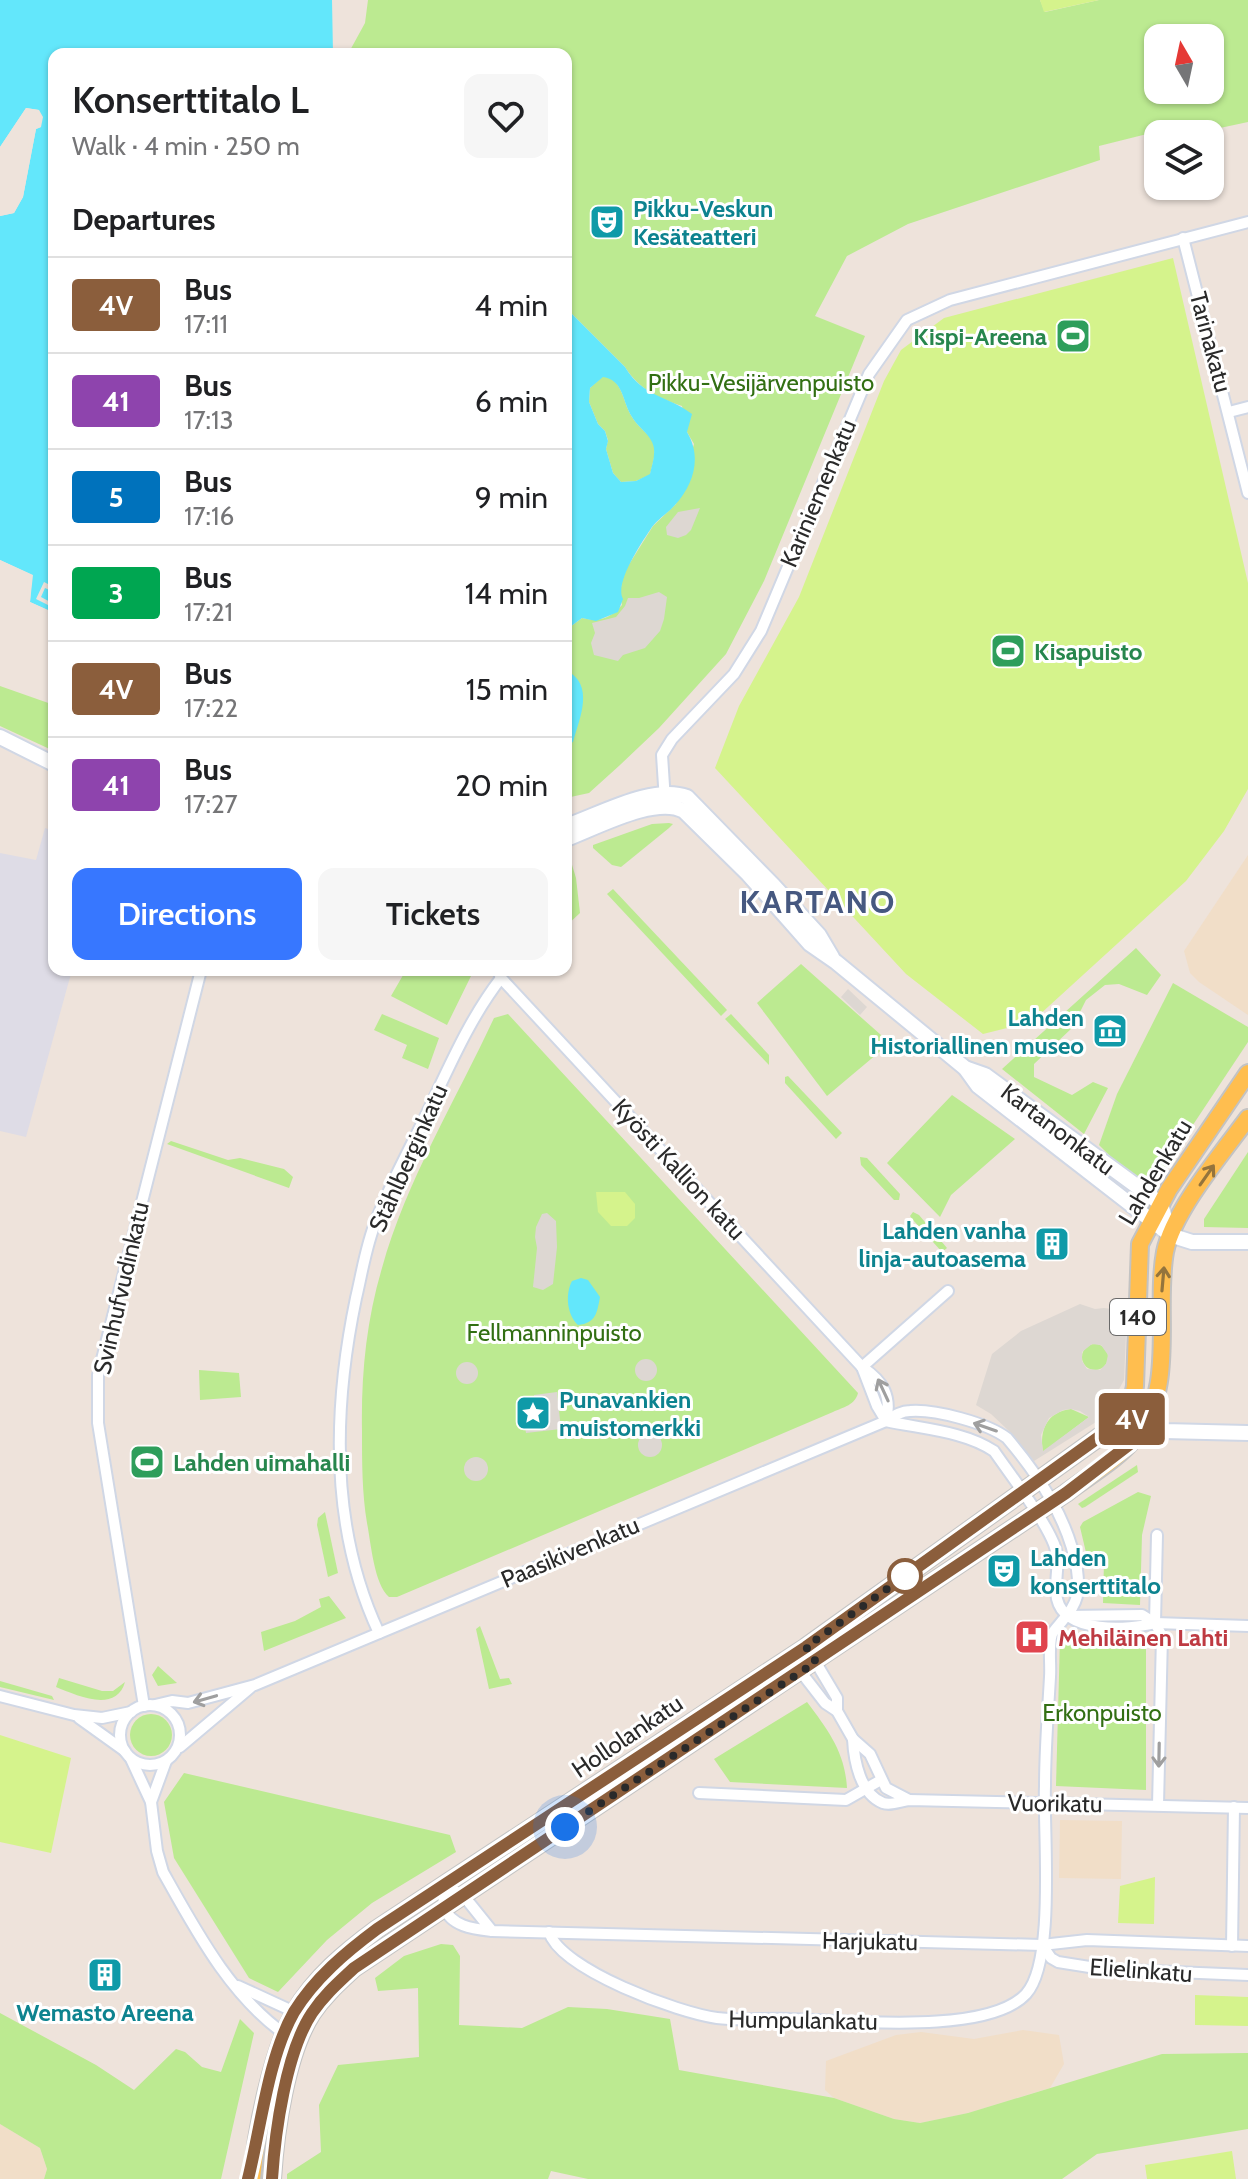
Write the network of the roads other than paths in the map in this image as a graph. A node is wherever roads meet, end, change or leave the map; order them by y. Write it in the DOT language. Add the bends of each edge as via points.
graph roads {
  1 [pos="1248,222"];
  2 [pos="1183,238"];
  3 [pos="1248,407"];
  4 [pos="1229,412"];
  5 [pos="1248,493"];
  6 [pos="0,737"];
  7 [pos="48,761"];
  8 [pos="664,799"];
  9 [pos="572,824"];
  10 [pos="572,837"];
  11 [pos="836,962"];
  12 [pos="199,976"];
  13 [pos="498,976"];
  14 [pos="501,976"];
  15 [pos="965,1068"];
  16 [pos="1248,1073"];
  17 [pos="1248,1118"];
  18 [pos="1161,1204"];
  19 [pos="1152,1219"];
  20 [pos="1170,1235"];
  21 [pos="1248,1242"];
  22 [pos="948,1291"];
  23 [pos="862,1367"];
  24 [pos="1123,1414"];
  25 [pos="886,1421"];
  26 [pos="1144,1425"];
  27 [pos="1248,1433"];
  28 [pos="1038,1481"];
  29 [pos="1021,1493"];
  30 [pos="1059,1497"];
  31 [pos="1035,1513"];
  32 [pos="1157,1535"];
  33 [pos="1067,1616"];
  34 [pos="1155,1623"];
  35 [pos="1248,1626"];
  36 [pos="379,1633"];
  37 [pos="806,1647"];
  38 [pos="790,1657"];
  39 [pos="816,1662"];
  40 [pos="801,1672"];
  41 [pos="255,1685"];
  42 [pos="0,1696"];
  43 [pos="149,1705"];
  44 [pos="837,1711"];
  45 [pos="131,1712"];
  46 [pos="74,1715"];
  47 [pos="853,1739"];
  48 [pos="177,1750"];
  49 [pos="127,1754"];
  50 [pos="166,1761"];
  51 [pos="881,1780"];
  52 [pos="868,1789"];
  53 [pos="699,1793"];
  54 [pos="909,1800"];
  55 [pos="151,1802"];
  56 [pos="1046,1803"];
  57 [pos="1158,1805"];
  58 [pos="1234,1807"];
  59 [pos="1248,1808"];
  60 [pos="444,1886"];
  61 [pos="463,1895"];
  62 [pos="444,1907"];
  63 [pos="492,1931"];
  64 [pos="549,1932"];
  65 [pos="1042,1945"];
  66 [pos="1232,1946"];
  67 [pos="1248,1946"];
  68 [pos="1248,1975"];
  69 [pos="232,1983"];
  70 [pos="301,2016"];
  71 [pos="291,2038"];
  72 [pos="250,2179"];
  73 [pos="272,2179"];
  1 -- 2 [label="street, Kariniemenkatu"];
  2 -- 4 [label="street, Tarinakatu"];
  2 -- 8 [label="street, Kariniemenkatu" via="950,300 907,320 869,374 761,631 734,674 662,755"];
  3 -- 4 [label="street"];
  4 -- 5 [label="street, Tarinakatu"];
  6 -- 7 [label="main road"];
  8 -- 9 [label="main road"];
  8 -- 10 [label="main road"];
  8 -- 11 [label="main road, Kartanonkatu" via="684,811 810,944"];
  8 -- 11 [label="main road, Kartanonkatu" via="687,797 699,807 819,935"];
  11 -- 15 [label="main road, Kartanonkatu"];
  12 -- 43 [label="street, Svinhufvudinkatu" via="98,1375 98,1423"];
  13 -- 36 [label="street, Ståhlberginkatu" via="375,1222 350,1326 339,1468 360,1584"];
  14 -- 23 [label="street, Kyösti Kallion katu"];
  15 -- 18 [label="main road, Kartanonkatu" via="985,1075"];
  15 -- 19 [label="main road, Kartanonkatu" via="978,1086"];
  16 -- 18 [label="main road, Lahdenkatu / 140"];
  20 -- 17 [label="main road, Lahdenkatu / 140, one-way"];
  18 -- 19 [label="main road, Lahdenkatu / 140"];
  18 -- 20 [label="main road"];
  19 -- 20 [label="main road, Kartanonkatu"];
  19 -- 24 [label="main road, Lahdenkatu / 140" via="1140,1244 1137,1372 1132,1401"];
  20 -- 21 [label="main road" via="1192,1242"];
  26 -- 20 [label="main road, Lahdenkatu / 140, one-way" via="1158,1384"];
  22 -- 23 [label="street"];
  23 -- 25 [label="street, Kyösti Kallion katu" via="879,1379 886,1393"];
  24 -- 26 [label="main road"];
  24 -- 28 [label="main road, Lahdenkatu / 140" via="1113,1427"];
  28 -- 25 [label="street, Paasikivenkatu, one-way" via="997,1431 937,1413 910,1411"];
  25 -- 29 [label="street" via="982,1443 994,1451"];
  25 -- 36 [label="street, Paasikivenkatu"];
  26 -- 27 [label="main road" via="1164,1431"];
  26 -- 30 [label="main road, 140" via="1130,1444"];
  28 -- 29 [label="main road, Lahdenkatu / 140"];
  28 -- 30 [label="street, Paasikivenkatu"];
  29 -- 31 [label="street"];
  29 -- 37 [label="main road, Hollolankatu / 140"];
  30 -- 31 [label="main road, 140"];
  30 -- 33 [label="street, Paasikivenkatu" via="1077,1574 1077,1601"];
  31 -- 33 [label="street" via="1056,1550 1057,1601"];
  31 -- 39 [label="main road, Hollolankatu / 140"];
  32 -- 34 [label="street"];
  33 -- 34 [label="street" via="1142,1615"];
  33 -- 56 [label="street, Humpulankatu" via="1052,1633"];
  34 -- 35 [label="street"];
  34 -- 57 [label="street, one-way" via="1162,1636"];
  36 -- 41 [label="street, Paasikivenkatu"];
  37 -- 38 [label="main road, Hollolankatu / 140"];
  37 -- 39 [label="street"];
  38 -- 40 [label="street"];
  38 -- 60 [label="main road, Hollolankatu / 140"];
  39 -- 40 [label="main road, Hollolankatu / 140"];
  39 -- 44 [label="street" via="837,1698"];
  40 -- 44 [label="street"];
  40 -- 61 [label="main road, Hollolankatu / 140"];
  41 -- 43 [label="street, Paasikivenkatu, one-way" via="188,1703"];
  41 -- 48 [label="street, Paasikivenkatu"];
  42 -- 46 [label="street"];
  43 -- 45 [label="street"];
  43 -- 48 [label="street" via="170,1712 179,1725"];
  44 -- 47 [label="street"];
  45 -- 46 [label="street" via="102,1718"];
  45 -- 49 [label="street" via="120,1730"];
  46 -- 49 [label="street"];
  47 -- 51 [label="street" via="870,1754"];
  47 -- 52 [label="street" via="854,1758"];
  48 -- 50 [label="street"];
  49 -- 50 [label="street" via="147,1765"];
  49 -- 55 [label="street"];
  50 -- 55 [label="street"];
  51 -- 52 [label="street"];
  51 -- 54 [label="street"];
  52 -- 53 [label="street" via="846,1800"];
  52 -- 54 [label="street, Vuorikatu" via="882,1803"];
  54 -- 56 [label="street, Vuorikatu"];
  55 -- 69 [label="street" via="163,1872"];
  56 -- 57 [label="street, Vuorikatu"];
  56 -- 65 [label="street, Humpulankatu"];
  57 -- 58 [label="street, Vuorikatu"];
  58 -- 59 [label="street, Vuorikatu"];
  58 -- 66 [label="street"];
  60 -- 61 [label="street"];
  60 -- 62 [label="street"];
  60 -- 70 [label="main road, Hollolankatu / 140" via="341,1956"];
  61 -- 62 [label="main road, Hollolankatu / 140"];
  61 -- 63 [label="street"];
  62 -- 63 [label="street, Harjukatu" via="465,1927"];
  62 -- 70 [label="main road, Hollolankatu / 140" via="354,1968"];
  63 -- 64 [label="street, Harjukatu"];
  64 -- 65 [label="street, Harjukatu"];
  64 -- 65 [label="street, Humpulankatu" via="569,1958 670,2007 717,2018 859,2022 924,2022 1004,2009 1025,1994 1036,1977"];
  65 -- 66 [label="street, Harjukatu" via="1087,1940"];
  65 -- 68 [label="street, Elielinkatu" via="1058,1962 1102,1969"];
  66 -- 67 [label="street, Harjukatu"];
  69 -- 70 [label="street"];
  69 -- 71 [label="street"];
  70 -- 71 [label="main road, Hollolankatu / 140"];
  71 -- 72 [label="main road, Hollolankatu / 140" via="264,2103"];
  71 -- 73 [label="main road, Hollolankatu / 140"];
}
